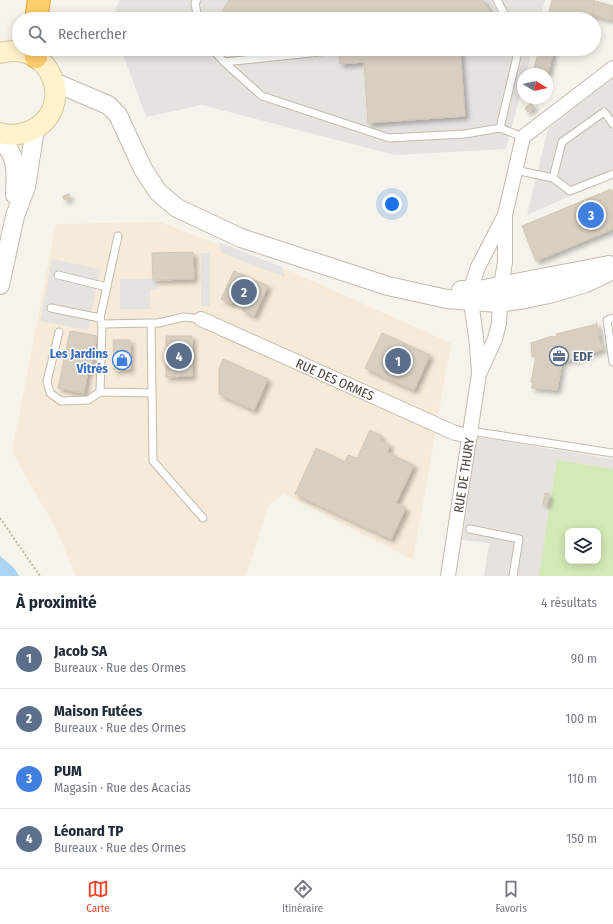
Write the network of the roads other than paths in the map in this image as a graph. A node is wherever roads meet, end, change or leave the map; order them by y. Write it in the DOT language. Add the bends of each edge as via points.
graph roads {
  1 [pos="39,0"];
  2 [pos="197,0"];
  3 [pos="497,0"];
  4 [pos="37,12"];
  5 [pos="197,12"];
  6 [pos="503,12"];
  7 [pos="37,56"];
  8 [pos="219,56"];
  9 [pos="282,56"];
  10 [pos="517,56"];
  11 [pos="224,62"];
  12 [pos="613,68"];
  13 [pos="54,82"];
  14 [pos="92,98"];
  15 [pos="54,104"];
  16 [pos="613,124"];
  17 [pos="500,128"];
  18 [pos="35,129"];
  19 [pos="0,133"];
  20 [pos="523,136"];
  21 [pos="0,137"];
  22 [pos="515,170"];
  23 [pos="613,174"];
  24 [pos="553,178"];
  25 [pos="15,216"];
  26 [pos="505,216"];
  27 [pos="118,236"];
  28 [pos="613,265"];
  29 [pos="613,270"];
  30 [pos="58,276"];
  31 [pos="0,285"];
  32 [pos="107,287"];
  33 [pos="501,294"];
  34 [pos="471,295"];
  35 [pos="51,308"];
  36 [pos="613,318"];
  37 [pos="201,319"];
  38 [pos="101,321"];
  39 [pos="151,323"];
  40 [pos="59,332"];
  41 [pos="613,362"];
  42 [pos="479,374"];
  43 [pos="100,392"];
  44 [pos="152,393"];
  45 [pos="470,433"];
  46 [pos="613,453"];
  47 [pos="203,518"];
  48 [pos="470,529"];
  49 [pos="448,576"];
  50 [pos="513,576"];
  1 -- 4 [label="highway"];
  2 -- 5 [label="lane"];
  3 -- 6 [label="lane"];
  7 -- 13 [label="main road"];
  8 -- 11 [label="lane"];
  9 -- 11 [label="lane"];
  10 -- 17 [label="lane"];
  11 -- 17 [label="lane" via="262,96 389,138 465,134"];
  12 -- 20 [label="street"];
  13 -- 14 [label="street"];
  13 -- 15 [label="main road"];
  14 -- 15 [label="street"];
  14 -- 34 [label="street" via="108,105 118,115 143,169 158,192 177,208 241,238 388,286 447,299"];
  15 -- 18 [label="main road" via="44,122"];
  16 -- 24 [label="lane" via="604,112 562,142"];
  17 -- 20 [label="lane"];
  18 -- 19 [label="main road" via="16,135"];
  18 -- 25 [label="street" via="26,187"];
  20 -- 22 [label="street"];
  21 -- 25 [label="street" via="9,148 15,163"];
  22 -- 24 [label="lane"];
  22 -- 26 [label="street"];
  23 -- 24 [label="lane" via="570,191"];
  25 -- 31 [label="street"];
  26 -- 33 [label="street, RUE DE THURY" via="505,262"];
  26 -- 34 [label="street" via="478,267"];
  27 -- 32 [label="lane"];
  28 -- 33 [label="street"];
  29 -- 33 [label="street" via="586,283 549,294"];
  30 -- 32 [label="lane"];
  32 -- 38 [label="lane"];
  33 -- 34 [label="street"];
  33 -- 42 [label="street, RUE DE THURY" via="495,340"];
  34 -- 42 [label="street, RUE DE THURY"];
  35 -- 38 [label="lane"];
  36 -- 41 [label="lane" via="607,320"];
  37 -- 39 [label="lane" via="184,317"];
  37 -- 45 [label="street, RUE DES ORMES" via="454,433"];
  38 -- 39 [label="lane"];
  38 -- 43 [label="lane"];
  39 -- 44 [label="lane"];
  40 -- 43 [label="lane" via="47,380 50,393 61,401 88,400"];
  42 -- 45 [label="street, RUE DE THURY"];
  43 -- 44 [label="lane"];
  44 -- 47 [label="lane" via="152,461"];
  45 -- 46 [label="lane"];
  45 -- 49 [label="street, RUE DE THURY"];
  48 -- 50 [label="lane" via="519,539"];
}
